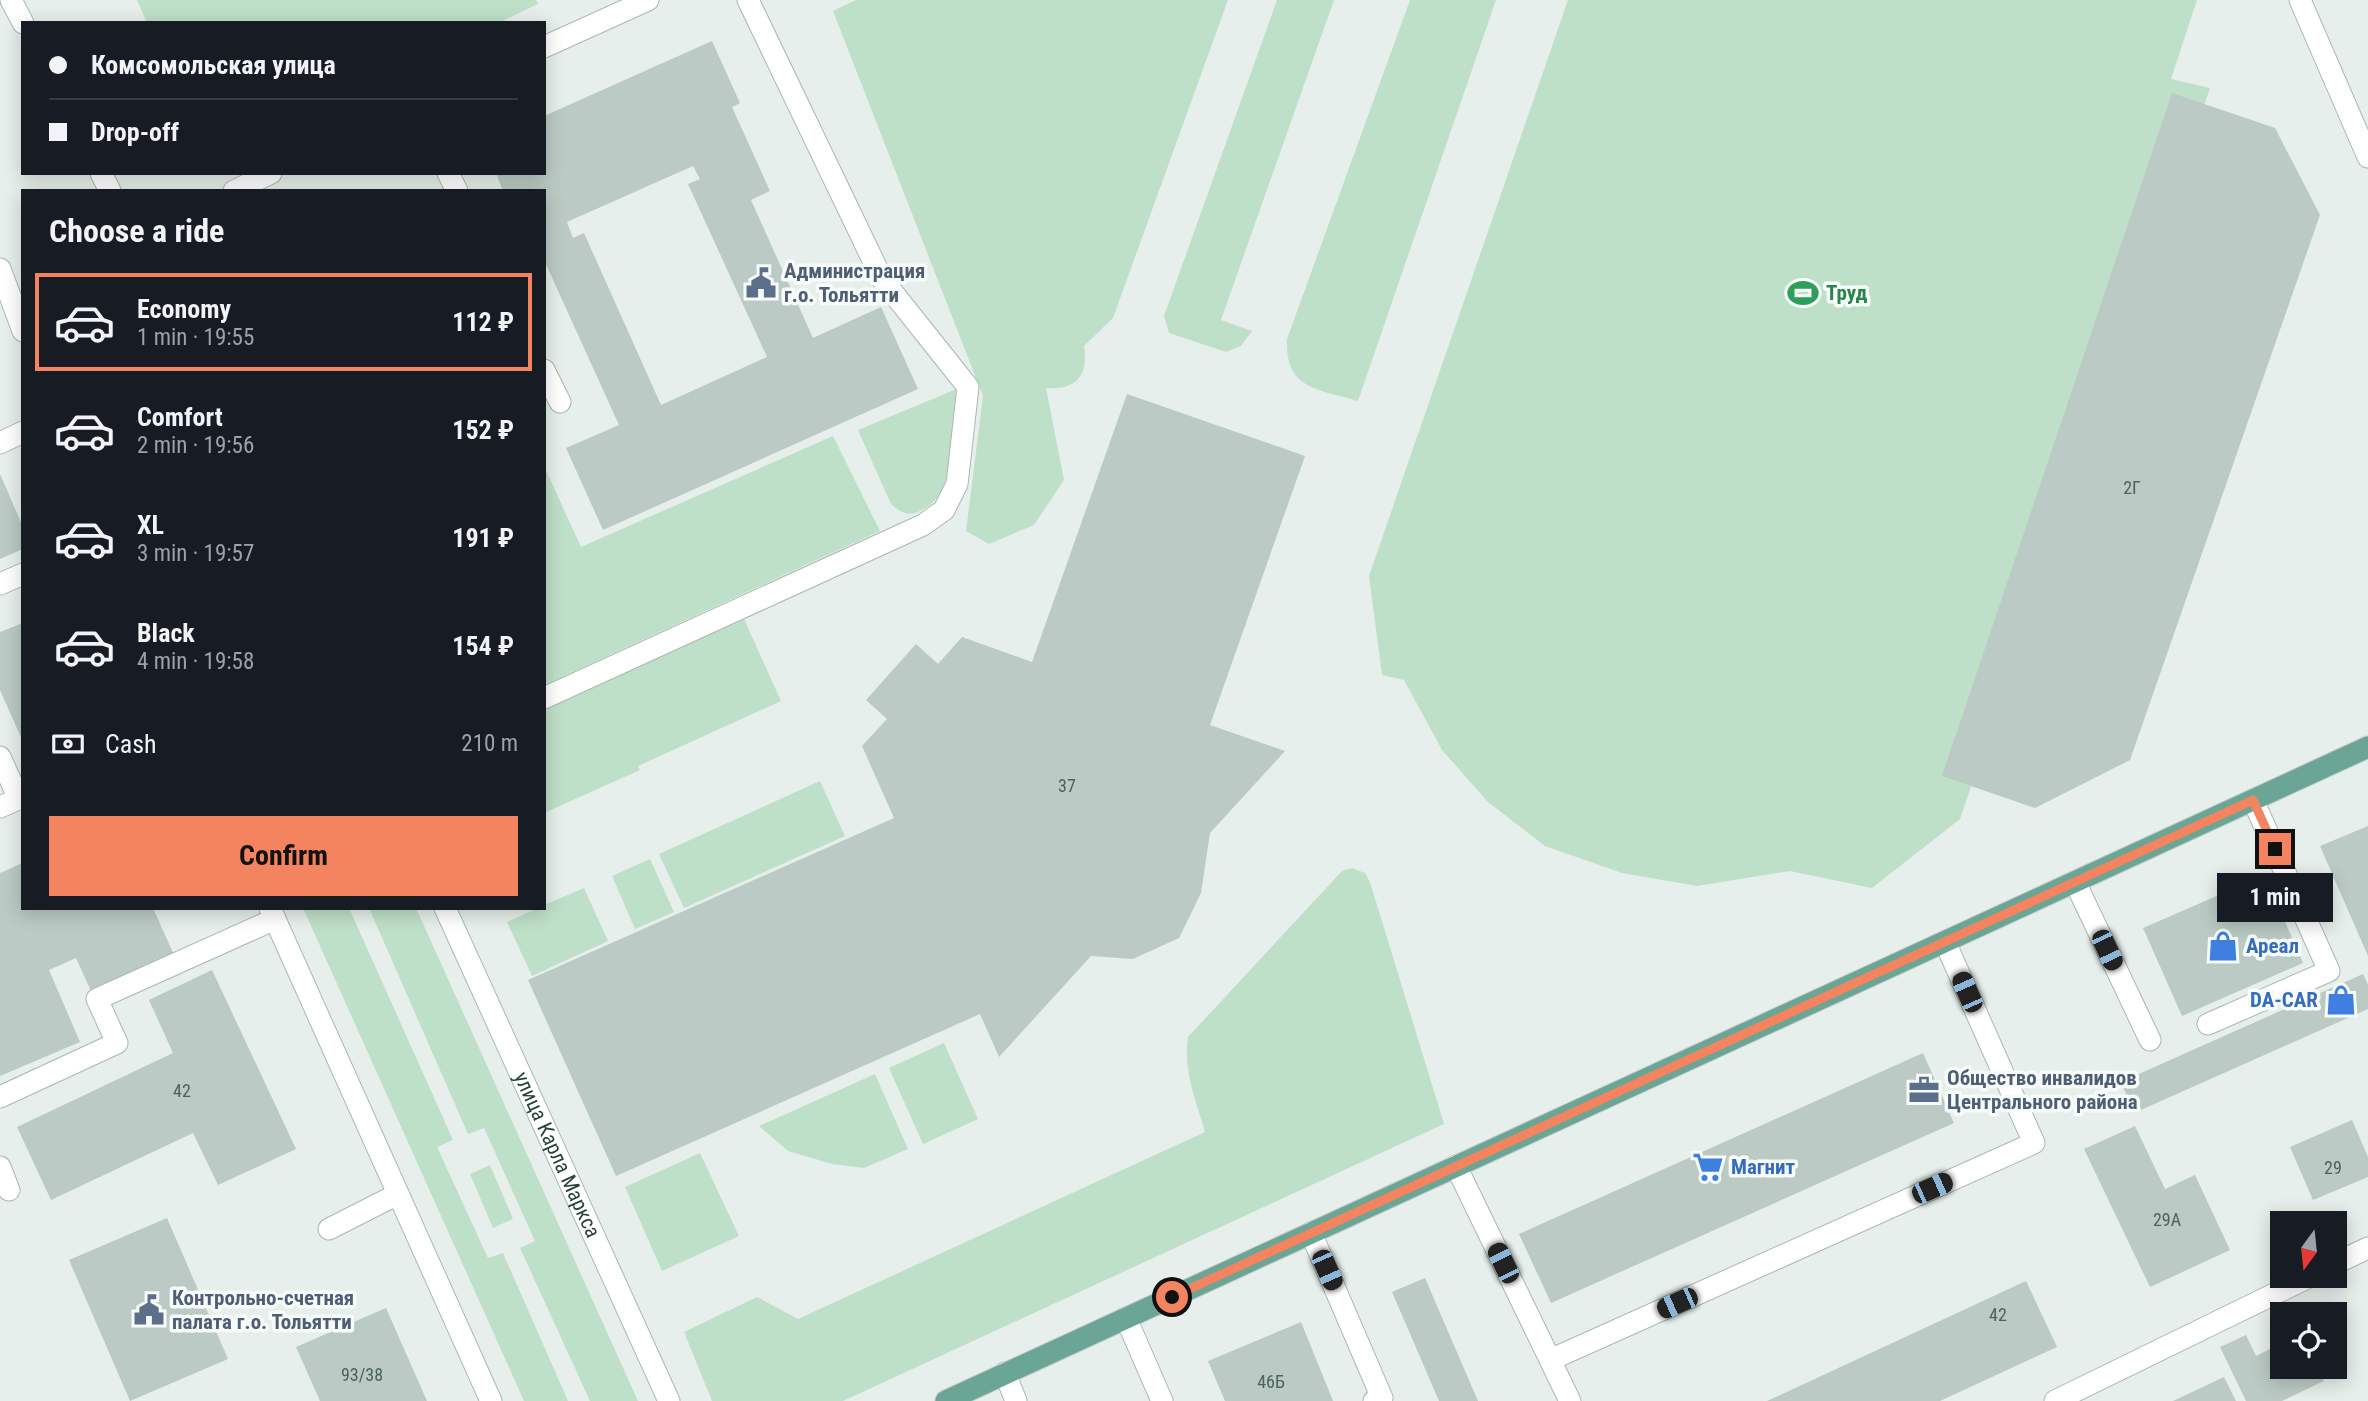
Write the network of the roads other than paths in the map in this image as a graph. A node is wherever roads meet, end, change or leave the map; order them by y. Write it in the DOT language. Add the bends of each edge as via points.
graph roads {
  1 [pos="11,0"];
  2 [pos="648,0"];
  3 [pos="748,0"];
  4 [pos="2300,0"];
  5 [pos="22,21"];
  6 [pos="546,46"];
  7 [pos="2368,157"];
  8 [pos="267,175"];
  9 [pos="238,189"];
  10 [pos="0,269"];
  11 [pos="21,317"];
  12 [pos="546,374"];
  13 [pos="560,402"];
  14 [pos="21,433"];
  15 [pos="0,443"];
  16 [pos="21,575"];
  17 [pos="0,584"];
  18 [pos="546,697"];
  19 [pos="2368,747"];
  20 [pos="0,757"];
  21 [pos="2253,800"];
  22 [pos="14,801"];
  23 [pos="2075,881"];
  24 [pos="446,910"];
  25 [pos="273,914"];
  26 [pos="1945,942"];
  27 [pos="2208,1024"];
  28 [pos="2150,1040"];
  29 [pos="0,1097"];
  30 [pos="1457,1166"];
  31 [pos="0,1167"];
  32 [pos="9,1190"];
  33 [pos="398,1194"];
  34 [pos="329,1229"];
  35 [pos="1311,1233"];
  36 [pos="2368,1248"];
  37 [pos="2347,1258"];
  38 [pos="2286,1288"];
  39 [pos="1126,1318"];
  40 [pos="1550,1360"];
  41 [pos="1005,1373"];
  42 [pos="491,1401"];
  43 [pos="669,1401"];
  44 [pos="946,1401"];
  45 [pos="1016,1401"];
  46 [pos="1162,1401"];
  47 [pos="1374,1401"];
  48 [pos="1570,1401"];
  49 [pos="2055,1401"];
  1 -- 5 [label="main road"];
  2 -- 6 [label="main road"];
  3 -- 18 [label="main road" via="882,279 968,387 957,484 944,510 923,526"];
  4 -- 7 [label="main road"];
  8 -- 9 [label="main road"];
  10 -- 11 [label="main road"];
  12 -- 13 [label="main road"];
  14 -- 15 [label="main road"];
  16 -- 17 [label="main road"];
  19 -- 21 [label="main road"];
  20 -- 22 [label="main road"];
  21 -- 23 [label="main road"];
  21 -- 27 [label="main road" via="2329,971"];
  23 -- 26 [label="main road"];
  23 -- 28 [label="main road"];
  24 -- 43 [label="main road, улица Карла Маркса"];
  25 -- 29 [label="main road" via="97,999 117,1043"];
  25 -- 33 [label="main road"];
  26 -- 30 [label="main road"];
  26 -- 40 [label="main road" via="2034,1143"];
  30 -- 35 [label="main road"];
  30 -- 40 [label="main road"];
  31 -- 32 [label="main road"];
  33 -- 34 [label="main road"];
  33 -- 42 [label="main road"];
  35 -- 39 [label="main road"];
  35 -- 47 [label="main road" via="1382,1398"];
  36 -- 37 [label="main road"];
  38 -- 49 [label="main road"];
  39 -- 41 [label="main road"];
  39 -- 46 [label="main road"];
  40 -- 48 [label="main road"];
  41 -- 44 [label="main road"];
  41 -- 45 [label="main road"];
}
